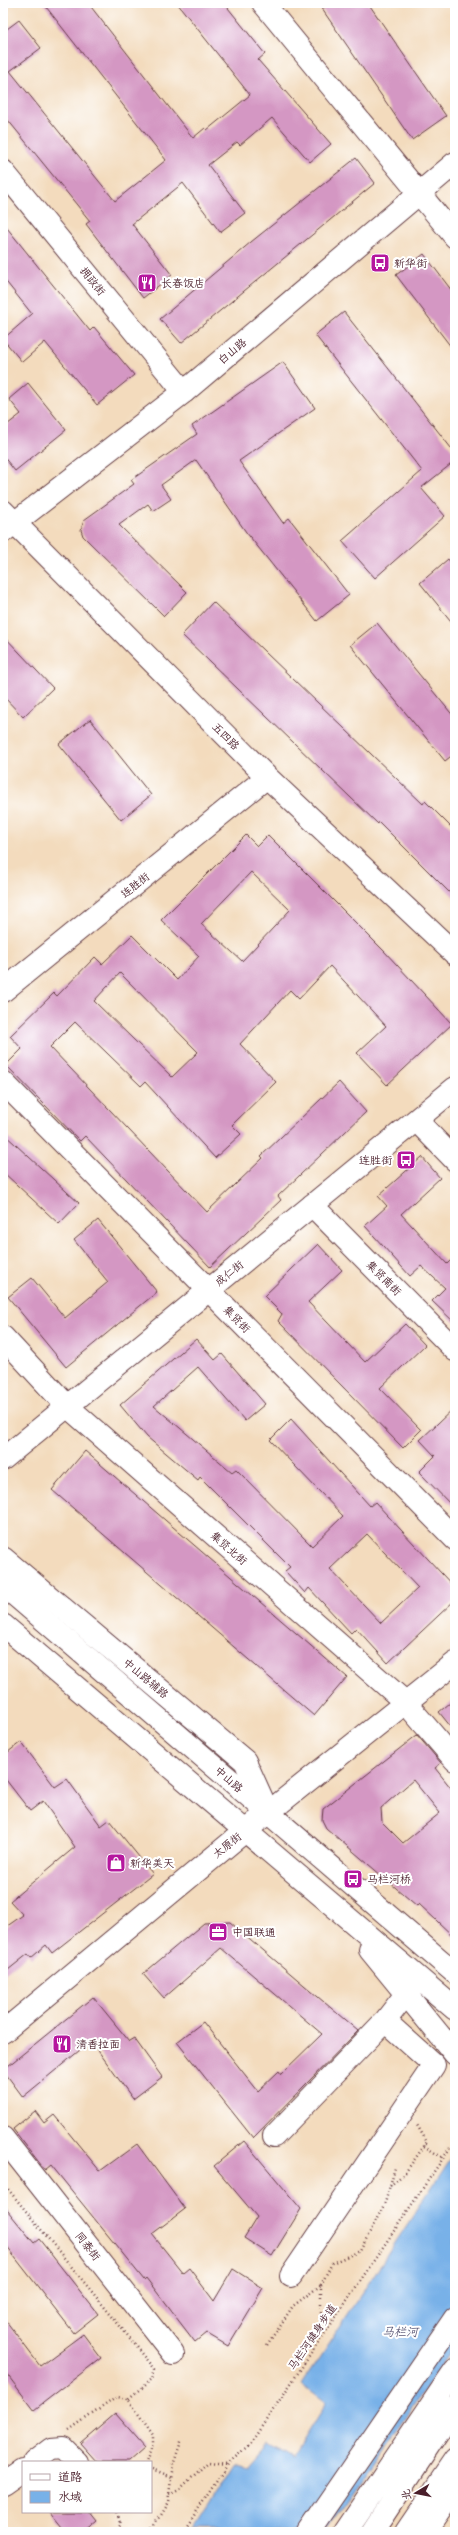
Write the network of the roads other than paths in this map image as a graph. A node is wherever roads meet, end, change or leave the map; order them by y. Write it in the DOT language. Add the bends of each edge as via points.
graph roads {
  1 [pos="263,3"];
  2 [pos="455,163"];
  3 [pos="3,171"];
  4 [pos="417,193"];
  5 [pos="455,237"];
  6 [pos="184,392"];
  7 [pos="7,522"];
  8 [pos="266,777"];
  9 [pos="455,954"];
  10 [pos="3,991"];
  11 [pos="3,1082"];
  12 [pos="455,1088"];
  13 [pos="416,1120"];
  14 [pos="455,1160"];
  15 [pos="312,1205"];
  16 [pos="208,1290"];
  17 [pos="3,1337"];
  18 [pos="455,1350"];
  19 [pos="67,1406"];
  20 [pos="3,1459"];
  21 [pos="455,1539"];
  22 [pos="3,1558"];
  23 [pos="3,1585"];
  24 [pos="3,1625"];
  25 [pos="455,1663"];
  26 [pos="405,1702"];
  27 [pos="455,1760"];
  28 [pos="268,1812"];
  29 [pos="245,1831"];
  30 [pos="329,1902"];
  31 [pos="455,1973"];
  32 [pos="406,1994"];
  33 [pos="455,2009"];
  34 [pos="385,2021"];
  35 [pos="3,2032"];
  36 [pos="455,2054"];
  37 [pos="274,2136"];
  38 [pos="3,2138"];
  39 [pos="291,2276"];
  40 [pos="455,2318"];
  41 [pos="173,2354"];
  42 [pos="455,2370"];
  43 [pos="455,2407"];
  44 [pos="70,2455"];
  45 [pos="455,2460"];
  46 [pos="35,2461"];
  47 [pos="22,2471"];
  48 [pos="3,2484"];
  49 [pos="455,2489"];
  50 [pos="308,2532"];
  51 [pos="345,2532"];
  52 [pos="372,2532"];
  53 [pos="406,2532"];
  54 [pos="426,2532"];
  1 -- 4 [label="main road"];
  2 -- 4 [label="main road, 白山路"];
  3 -- 6 [label="main road, 拥政街"];
  4 -- 5 [label="main road"];
  4 -- 6 [label="main road, 白山路"];
  6 -- 7 [label="main road, 白山路"];
  7 -- 8 [label="main road, 五四路"];
  8 -- 9 [label="main road, 五四路"];
  8 -- 10 [label="main road, 连胜街"];
  11 -- 16 [label="main road, 集贤街"];
  12 -- 13 [label="main road, 成仁街"];
  13 -- 14 [label="main road"];
  13 -- 15 [label="main road, 成仁街"];
  15 -- 16 [label="main road, 成仁街"];
  15 -- 18 [label="main road, 集贤南街"];
  16 -- 19 [label="main road, 成仁街"];
  16 -- 21 [label="main road, 集贤街"];
  17 -- 19 [label="main road, 集贤北街"];
  19 -- 20 [label="main road, 成仁街"];
  19 -- 26 [label="main road, 集贤北街"];
  22 -- 28 [label="main road, 中山路辅路" via="245,1761"];
  23 -- 28 [label="main road, 中山路"];
  24 -- 29 [label="main road"];
  25 -- 26 [label="main road, 太原街"];
  26 -- 27 [label="main road, 集贤北街"];
  26 -- 28 [label="main road, 太原街"];
  28 -- 29 [label="main road, 太原街"];
  28 -- 31 [label="main road, 中山路"];
  29 -- 30 [label="main road"];
  29 -- 35 [label="main road, 太原街"];
  30 -- 32 [label="main road"];
  30 -- 33 [label="main road"];
  32 -- 34 [label="main road"];
  32 -- 36 [label="main road"];
  34 -- 37 [label="main road"];
  34 -- 39 [label="main road" via="434,2065"];
  38 -- 41 [label="main road, 同泰街"];
  40 -- 50 [label="main road"];
  42 -- 51 [label="main road"];
  43 -- 52 [label="main road"];
  44 -- 46 [label="main road" via="51,2450"];
  45 -- 53 [label="main road"];
  47 -- 48 [label="main road"];
  49 -- 54 [label="main road"];
}
